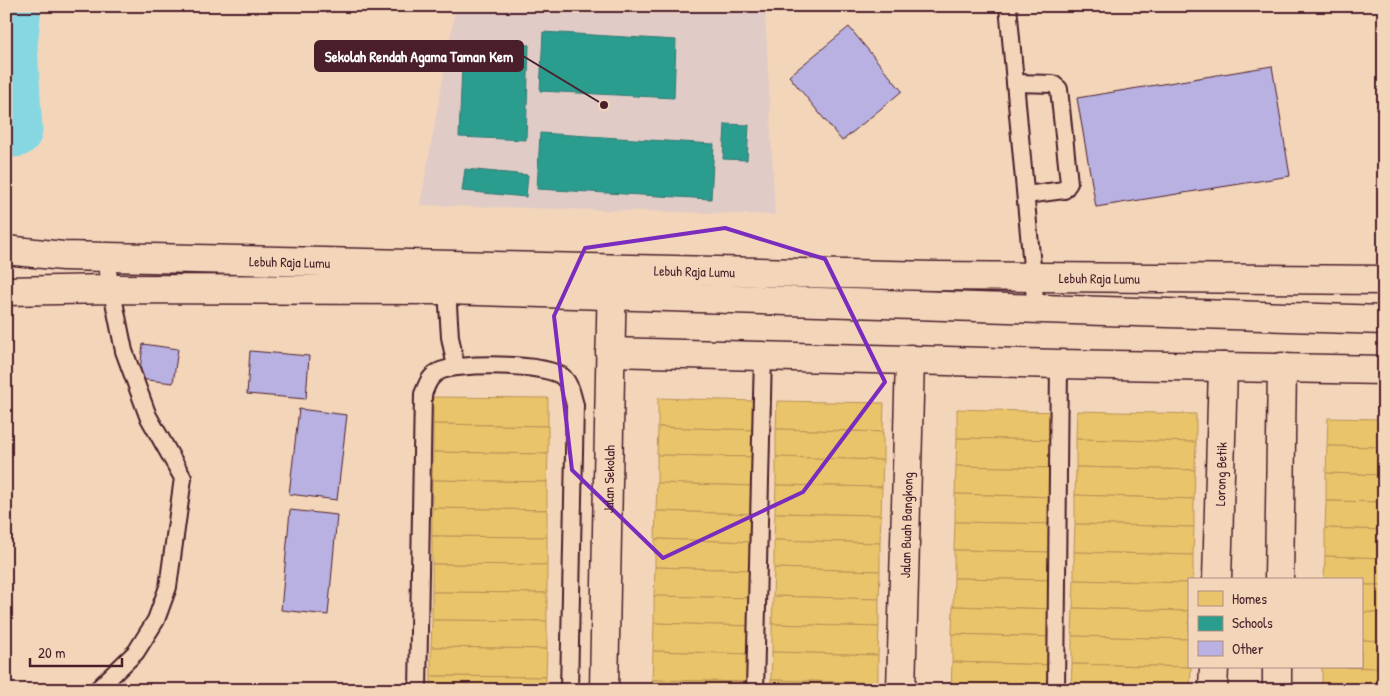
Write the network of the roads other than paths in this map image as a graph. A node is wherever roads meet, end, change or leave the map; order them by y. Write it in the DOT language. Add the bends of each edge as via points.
graph roads {
  1 [pos="1008,6"];
  2 [pos="1015,83"];
  3 [pos="1026,195"];
  4 [pos="6,250"];
  5 [pos="104,257"];
  6 [pos="612,268"];
  7 [pos="1033,276"];
  8 [pos="1384,280"];
  9 [pos="110,288"];
  10 [pos="447,290"];
  11 [pos="6,291"];
  12 [pos="612,296"];
  13 [pos="1036,310"];
  14 [pos="1384,320"];
  15 [pos="610,352"];
  16 [pos="764,355"];
  17 [pos="910,359"];
  18 [pos="1059,364"];
  19 [pos="456,367"];
  20 [pos="1223,367"];
  21 [pos="1282,367"];
  22 [pos="1384,370"];
  23 [pos="1217,578"];
  24 [pos="1279,578"];
  25 [pos="1214,668"];
  26 [pos="1277,668"];
  27 [pos="97,690"];
  28 [pos="418,690"];
  29 [pos="569,690"];
  30 [pos="604,690"];
  31 [pos="755,690"];
  32 [pos="901,690"];
  33 [pos="1056,690"];
  34 [pos="1213,690"];
  35 [pos="1277,690"];
  1 -- 2 [label="lane"];
  2 -- 3 [label="lane"];
  2 -- 3 [label="lane" via="1053,84 1059,89 1069,183 1064,190"];
  3 -- 7 [label="lane"];
  4 -- 5 [label="street, Lebuh Raja Lumu"];
  5 -- 6 [label="street, Lebuh Raja Lumu"];
  5 -- 9 [label="lane"];
  6 -- 7 [label="street, Lebuh Raja Lumu"];
  6 -- 12 [label="street, Jalan Sekolah"];
  7 -- 8 [label="street, Lebuh Raja Lumu"];
  7 -- 13 [label="lane"];
  9 -- 10 [label="street, Lebuh Raja Lumu"];
  9 -- 11 [label="street, Lebuh Raja Lumu"];
  9 -- 27 [label="lane" via="124,352 148,416 183,478 168,587 156,620 136,652"];
  10 -- 12 [label="street, Lebuh Raja Lumu"];
  10 -- 19 [label="lane"];
  12 -- 13 [label="street, Lebuh Raja Lumu"];
  12 -- 15 [label="street, Jalan Sekolah"];
  13 -- 14 [label="street, Lebuh Raja Lumu"];
  15 -- 16 [label="street"];
  15 -- 30 [label="street, Jalan Sekolah"];
  16 -- 17 [label="street"];
  16 -- 31 [label="lane"];
  17 -- 18 [label="street"];
  17 -- 32 [label="street, Jalan Buah Bangkong"];
  18 -- 20 [label="street"];
  18 -- 33 [label="lane"];
  19 -- 28 [label="lane" via="438,371 429,379 424,394"];
  19 -- 29 [label="lane" via="521,366 547,370 562,376 570,386 576,426"];
  20 -- 21 [label="street"];
  20 -- 23 [label="street, Lorong Betik"];
  21 -- 22 [label="street"];
  21 -- 24 [label="street"];
  25 -- 34 [label="street"];
  26 -- 35 [label="street"];
}
